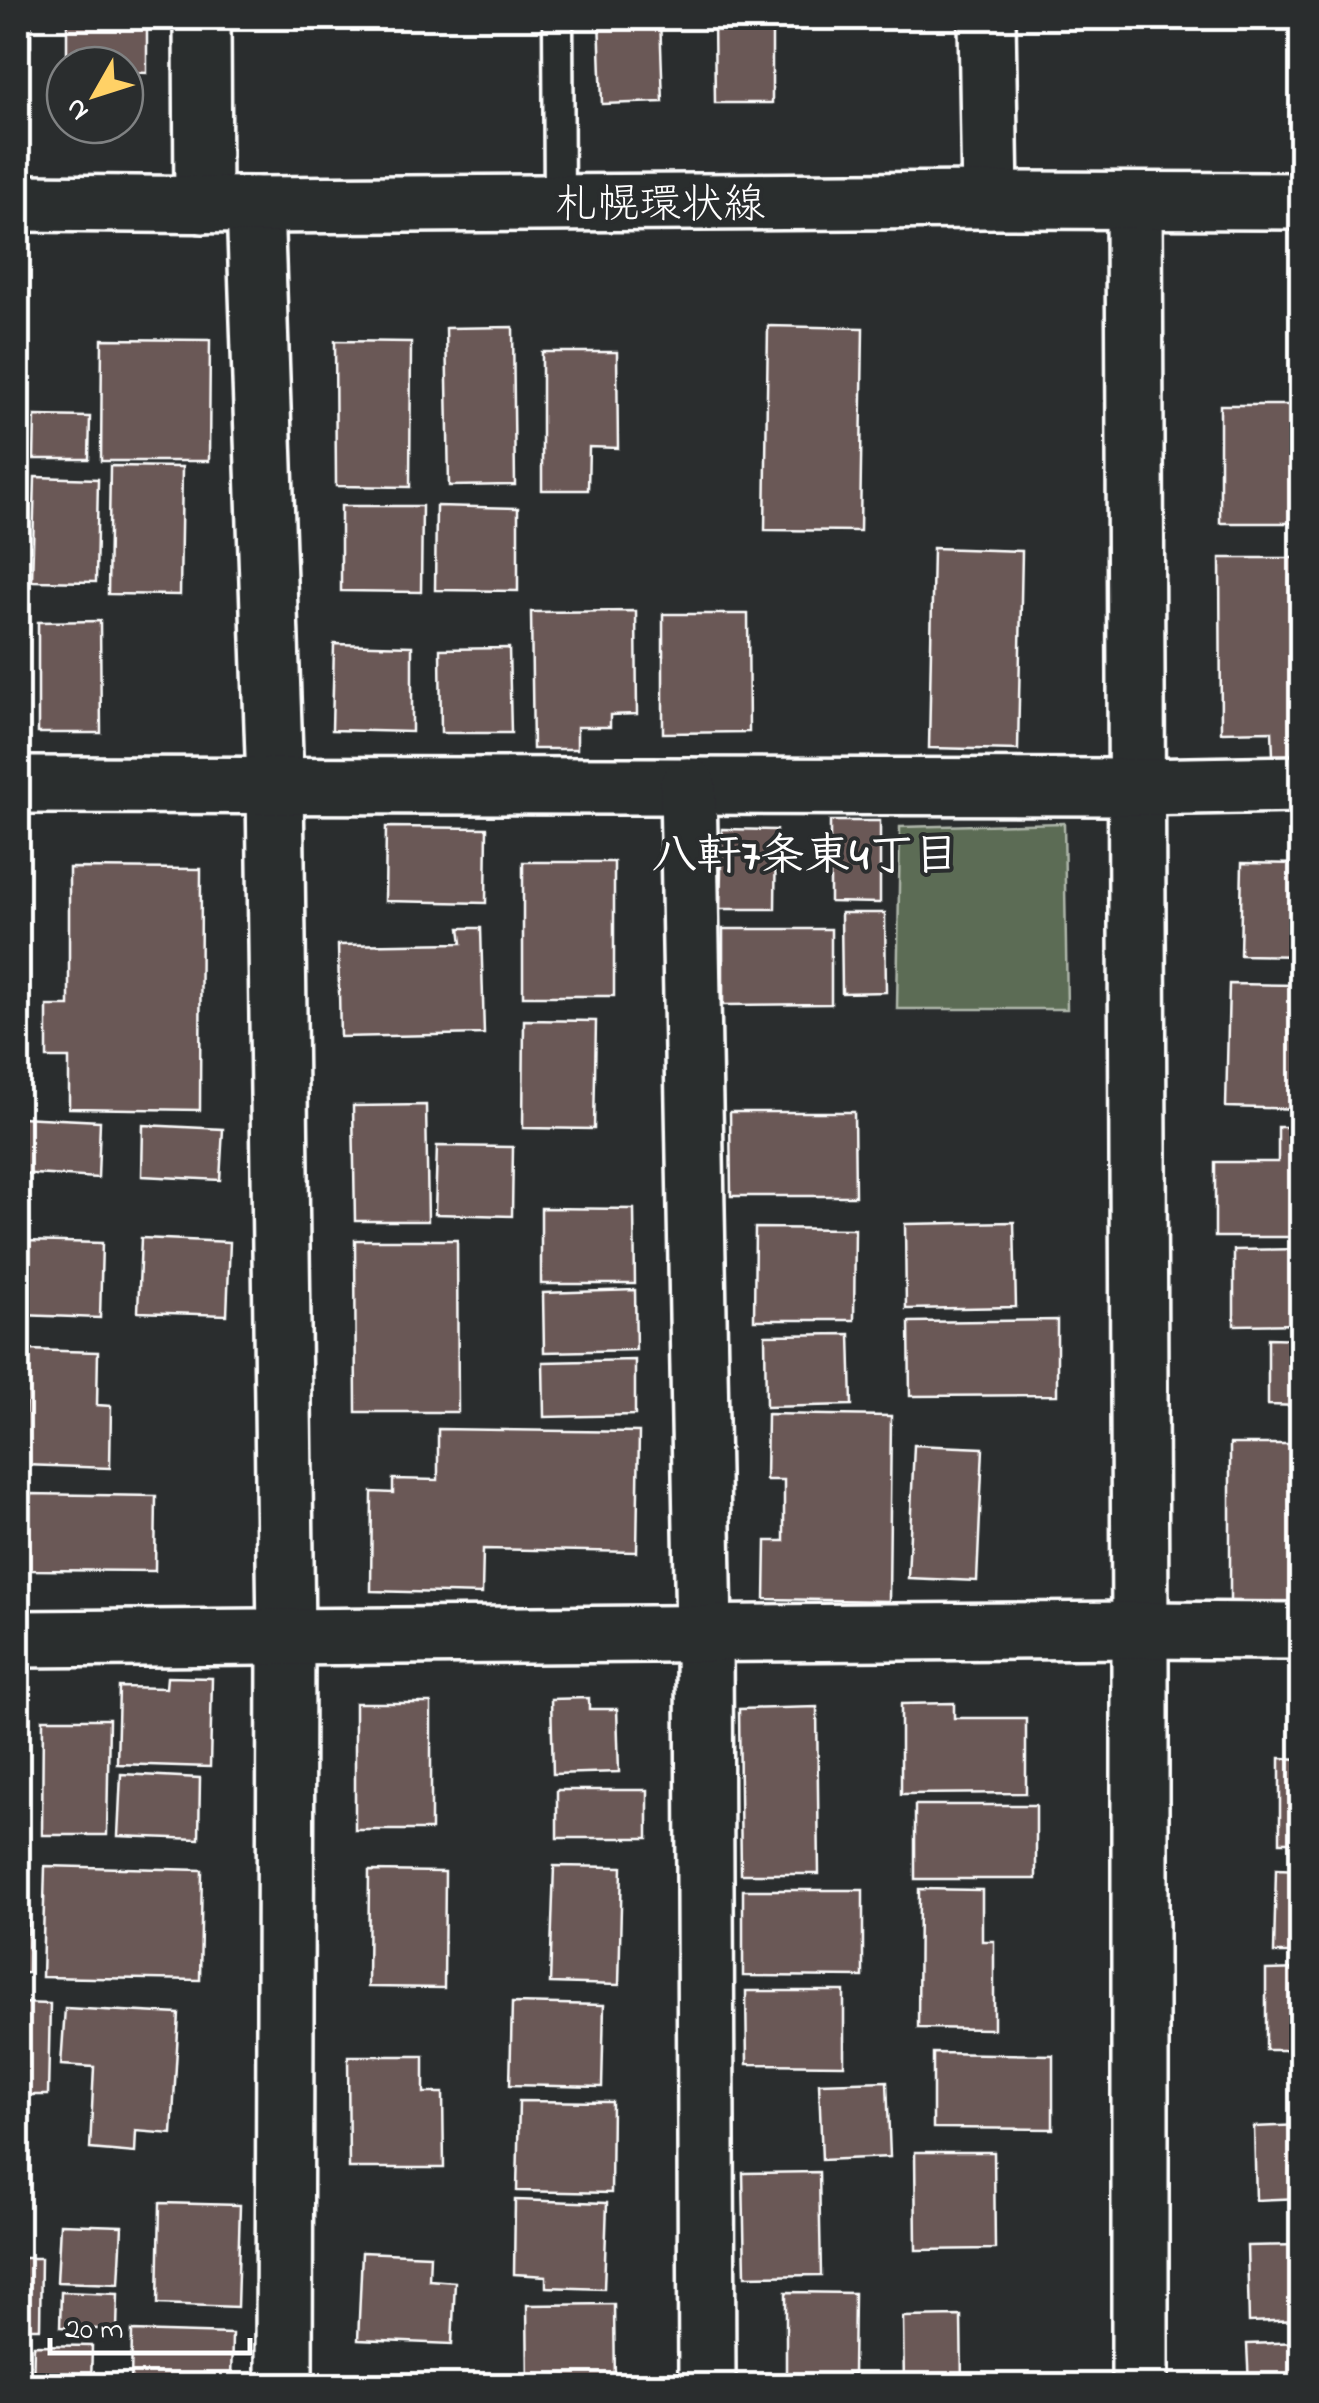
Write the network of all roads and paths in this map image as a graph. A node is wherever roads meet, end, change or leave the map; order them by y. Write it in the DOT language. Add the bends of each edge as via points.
graph roads {
  1 [pos="202,18"];
  2 [pos="558,18"];
  3 [pos="987,18"];
  4 [pos="990,200"];
  5 [pos="1302,201"];
  6 [pos="1134,202"];
  7 [pos="559,203"];
  8 [pos="18,204"];
  9 [pos="229,205"];
  10 [pos="275,784"];
  11 [pos="1302,784"];
  12 [pos="18,785"];
  13 [pos="688,786"];
  14 [pos="1136,787"];
  15 [pos="1140,1630"];
  16 [pos="1302,1631"];
  17 [pos="704,1633"];
  18 [pos="286,1636"];
  19 [pos="18,1640"];
  20 [pos="284,2386"];
  21 [pos="707,2386"];
  22 [pos="1140,2386"];
  1 -- 9 [label="street"];
  2 -- 7 [label="lane"];
  3 -- 4 [label="street"];
  4 -- 6 [label="street, 札幌環状線"];
  4 -- 7 [label="street, 札幌環状線"];
  5 -- 6 [label="street, 札幌環状線"];
  6 -- 14 [label="street"];
  7 -- 9 [label="street, 札幌環状線"];
  8 -- 9 [label="street, 札幌環状線"];
  9 -- 10 [label="street"];
  10 -- 12 [label="street"];
  10 -- 13 [label="street"];
  10 -- 18 [label="street"];
  11 -- 14 [label="street"];
  13 -- 14 [label="street"];
  13 -- 17 [label="street"];
  14 -- 15 [label="street"];
  15 -- 16 [label="street"];
  15 -- 17 [label="street"];
  15 -- 22 [label="street"];
  17 -- 18 [label="street"];
  17 -- 21 [label="street"];
  18 -- 19 [label="street"];
  18 -- 20 [label="street"];
}
